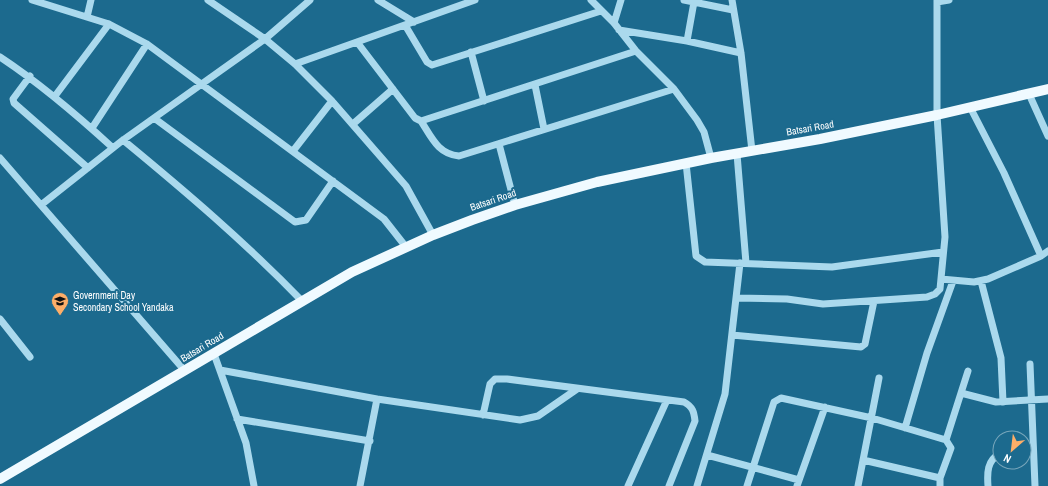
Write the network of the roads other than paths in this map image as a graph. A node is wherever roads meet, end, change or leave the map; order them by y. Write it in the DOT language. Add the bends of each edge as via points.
graph roads {
  1 [pos="32,0"];
  2 [pos="91,0"];
  3 [pos="208,0"];
  4 [pos="310,0"];
  5 [pos="378,0"];
  6 [pos="475,0"];
  7 [pos="591,0"];
  8 [pos="622,0"];
  9 [pos="684,0"];
  10 [pos="732,0"];
  11 [pos="949,0"];
  12 [pos="937,1"];
  13 [pos="694,2"];
  14 [pos="733,10"];
  15 [pos="601,11"];
  16 [pos="87,17"];
  17 [pos="414,22"];
  18 [pos="614,23"];
  19 [pos="109,24"];
  20 [pos="405,25"];
  21 [pos="619,30"];
  22 [pos="265,39"];
  23 [pos="687,41"];
  24 [pos="357,42"];
  25 [pos="147,44"];
  26 [pos="471,52"];
  27 [pos="636,52"];
  28 [pos="741,53"];
  29 [pos="0,57"];
  30 [pos="295,64"];
  31 [pos="30,76"];
  32 [pos="201,85"];
  33 [pos="535,85"];
  34 [pos="393,89"];
  35 [pos="674,89"];
  36 [pos="1048,89"];
  37 [pos="1029,94"];
  38 [pos="55,96"];
  39 [pos="332,101"];
  40 [pos="484,101"];
  41 [pos="970,107"];
  42 [pos="936,115"];
  43 [pos="154,118"];
  44 [pos="421,121"];
  45 [pos="353,124"];
  46 [pos="92,128"];
  47 [pos="544,130"];
  48 [pos="1048,136"];
  49 [pos="123,140"];
  50 [pos="499,144"];
  51 [pos="113,148"];
  52 [pos="293,151"];
  53 [pos="752,151"];
  54 [pos="737,154"];
  55 [pos="0,158"];
  56 [pos="711,158"];
  57 [pos="686,163"];
  58 [pos="88,168"];
  59 [pos="333,181"];
  60 [pos="41,205"];
  61 [pos="515,205"];
  62 [pos="433,235"];
  63 [pos="406,247"];
  64 [pos="1048,251"];
  65 [pos="943,252"];
  66 [pos="1041,256"];
  67 [pos="743,263"];
  68 [pos="941,279"];
  69 [pos="953,280"];
  70 [pos="981,281"];
  71 [pos="736,298"];
  72 [pos="302,301"];
  73 [pos="874,301"];
  74 [pos="0,319"];
  75 [pos="732,335"];
  76 [pos="214,354"];
  77 [pos="30,357"];
  78 [pos="1030,364"];
  79 [pos="220,370"];
  80 [pos="185,371"];
  81 [pos="968,371"];
  82 [pos="879,378"];
  83 [pos="577,389"];
  84 [pos="961,393"];
  85 [pos="377,399"];
  86 [pos="1048,399"];
  87 [pos="667,400"];
  88 [pos="1031,401"];
  89 [pos="1003,402"];
  90 [pos="825,407"];
  91 [pos="483,415"];
  92 [pos="872,418"];
  93 [pos="237,419"];
  94 [pos="905,428"];
  95 [pos="946,440"];
  96 [pos="370,441"];
  97 [pos="1033,447"];
  98 [pos="707,455"];
  99 [pos="863,460"];
  100 [pos="992,460"];
  101 [pos="753,468"];
  102 [pos="940,478"];
  103 [pos="0,479"];
  104 [pos="798,483"];
  105 [pos="254,486"];
  106 [pos="360,486"];
  107 [pos="628,486"];
  108 [pos="669,486"];
  109 [pos="697,486"];
  110 [pos="747,486"];
  111 [pos="858,486"];
  112 [pos="940,486"];
  113 [pos="988,486"];
  114 [pos="1035,486"];
  1 -- 16 [label="street"];
  2 -- 16 [label="street"];
  3 -- 22 [label="street"];
  4 -- 22 [label="street"];
  5 -- 17 [label="street"];
  6 -- 17 [label="street"];
  7 -- 15 [label="street"];
  8 -- 18 [label="street"];
  9 -- 13 [label="street"];
  10 -- 14 [label="street"];
  11 -- 12 [label="street"];
  12 -- 42 [label="street"];
  13 -- 14 [label="street"];
  13 -- 23 [label="street"];
  14 -- 28 [label="street"];
  15 -- 18 [label="street"];
  15 -- 26 [label="street"];
  16 -- 19 [label="street"];
  17 -- 20 [label="street"];
  18 -- 21 [label="street"];
  19 -- 25 [label="street"];
  19 -- 38 [label="street"];
  20 -- 24 [label="street"];
  20 -- 26 [label="street" via="429,64"];
  21 -- 23 [label="street"];
  21 -- 27 [label="street"];
  22 -- 30 [label="street"];
  22 -- 32 [label="street"];
  23 -- 28 [label="street"];
  24 -- 30 [label="street"];
  24 -- 34 [label="street"];
  25 -- 32 [label="street"];
  25 -- 46 [label="street"];
  26 -- 40 [label="street"];
  27 -- 33 [label="street"];
  27 -- 35 [label="street"];
  28 -- 53 [label="street"];
  29 -- 31 [label="street"];
  30 -- 39 [label="street"];
  31 -- 38 [label="street"];
  31 -- 58 [label="street" via="13,99 14,103"];
  32 -- 43 [label="street"];
  32 -- 52 [label="street"];
  33 -- 40 [label="street"];
  33 -- 47 [label="street"];
  34 -- 44 [label="street" via="415,118"];
  34 -- 45 [label="street"];
  35 -- 47 [label="street"];
  35 -- 56 [label="street" via="704,132"];
  36 -- 37 [label="main road, Batsari Road"];
  37 -- 41 [label="main road, Batsari Road"];
  37 -- 48 [label="street"];
  38 -- 46 [label="street"];
  39 -- 45 [label="street"];
  39 -- 52 [label="street"];
  40 -- 44 [label="street"];
  41 -- 42 [label="main road, Batsari Road"];
  41 -- 66 [label="street" via="1004,173"];
  42 -- 53 [label="main road, Batsari Road"];
  42 -- 65 [label="street" via="945,237"];
  43 -- 49 [label="street"];
  43 -- 59 [label="street" via="295,222 306,220"];
  44 -- 50 [label="street" via="439,148 448,155 459,156"];
  45 -- 62 [label="street" via="406,186"];
  46 -- 51 [label="street"];
  47 -- 50 [label="street"];
  49 -- 51 [label="street"];
  49 -- 72 [label="street" via="206,209 258,256"];
  50 -- 61 [label="street"];
  51 -- 58 [label="street"];
  52 -- 59 [label="street"];
  53 -- 54 [label="main road, Batsari Road"];
  54 -- 56 [label="main road, Batsari Road"];
  54 -- 67 [label="street"];
  55 -- 60 [label="street"];
  56 -- 57 [label="main road, Batsari Road"];
  57 -- 61 [label="main road, Batsari Road" via="597,182"];
  57 -- 67 [label="street" via="696,256 705,262"];
  58 -- 60 [label="street"];
  59 -- 63 [label="street" via="384,219"];
  60 -- 80 [label="street"];
  61 -- 62 [label="main road, Batsari Road"];
  62 -- 63 [label="main road, Batsari Road"];
  63 -- 72 [label="main road, Batsari Road" via="352,272"];
  64 -- 66 [label="street"];
  65 -- 67 [label="street" via="832,267"];
  65 -- 68 [label="street"];
  66 -- 70 [label="street"];
  67 -- 71 [label="street"];
  68 -- 69 [label="street"];
  68 -- 73 [label="street" via="940,289 927,297"];
  69 -- 70 [label="street"];
  69 -- 94 [label="street" via="927,353"];
  70 -- 89 [label="street" via="1001,358"];
  71 -- 73 [label="street" via="787,299 823,304"];
  71 -- 75 [label="street"];
  72 -- 76 [label="main road, Batsari Road"];
  73 -- 75 [label="street" via="865,344 861,347"];
  74 -- 77 [label="street"];
  75 -- 98 [label="street" via="727,383"];
  76 -- 79 [label="street"];
  76 -- 80 [label="main road, Batsari Road"];
  78 -- 88 [label="street"];
  79 -- 85 [label="street"];
  79 -- 93 [label="street"];
  80 -- 103 [label="main road, Batsari Road"];
  81 -- 84 [label="street"];
  82 -- 92 [label="street"];
  83 -- 87 [label="street"];
  83 -- 91 [label="street" via="538,416 520,420"];
  83 -- 91 [label="street" via="507,378 495,379 490,384"];
  84 -- 89 [label="street" via="984,400"];
  84 -- 95 [label="street"];
  85 -- 91 [label="street"];
  85 -- 96 [label="street"];
  86 -- 88 [label="street"];
  87 -- 107 [label="street"];
  87 -- 108 [label="street" via="690,405 694,411 695,421"];
  88 -- 89 [label="street"];
  88 -- 97 [label="street"];
  90 -- 92 [label="street"];
  90 -- 101 [label="street" via="777,399"];
  90 -- 104 [label="street"];
  92 -- 94 [label="street"];
  92 -- 99 [label="street"];
  93 -- 96 [label="street"];
  93 -- 105 [label="street" via="246,443"];
  94 -- 95 [label="street"];
  95 -- 102 [label="street" via="951,448"];
  96 -- 106 [label="street"];
  97 -- 114 [label="street"];
  98 -- 101 [label="street"];
  98 -- 109 [label="street"];
  99 -- 102 [label="street"];
  99 -- 111 [label="street"];
  100 -- 113 [label="street" via="987,472"];
  101 -- 104 [label="street"];
  101 -- 110 [label="street"];
  102 -- 112 [label="street"];
}
